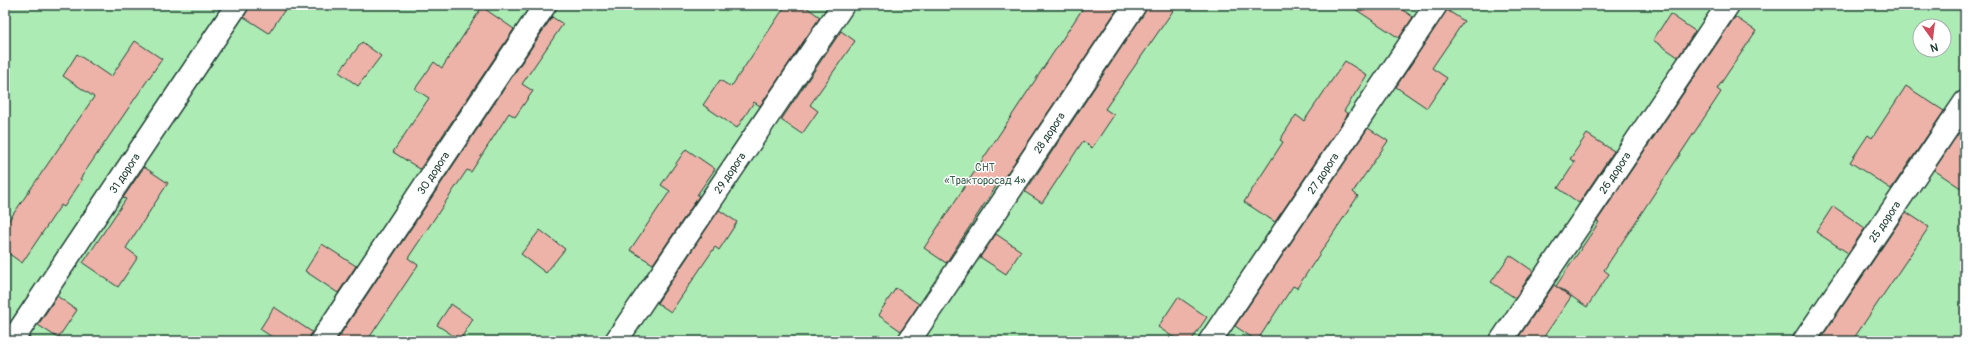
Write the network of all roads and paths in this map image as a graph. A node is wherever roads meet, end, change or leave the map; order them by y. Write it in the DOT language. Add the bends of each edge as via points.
graph roads {
  1 [pos="237,5"];
  2 [pos="545,5"];
  3 [pos="843,5"];
  4 [pos="1135,5"];
  5 [pos="1436,5"];
  6 [pos="1728,5"];
  7 [pos="1965,102"];
  8 [pos="12,341"];
  9 [pos="321,341"];
  10 [pos="616,341"];
  11 [pos="909,341"];
  12 [pos="1210,341"];
  13 [pos="1501,341"];
  14 [pos="1804,341"];
  1 -- 8 [label="lane, 31 дорога"];
  2 -- 9 [label="lane, 30 дорога"];
  3 -- 10 [label="lane, 29 дорога"];
  4 -- 11 [label="lane, 28 дорога"];
  5 -- 12 [label="lane, 27 дорога"];
  6 -- 13 [label="lane, 26 дорога"];
  7 -- 14 [label="lane, 25 дорога"];
}
